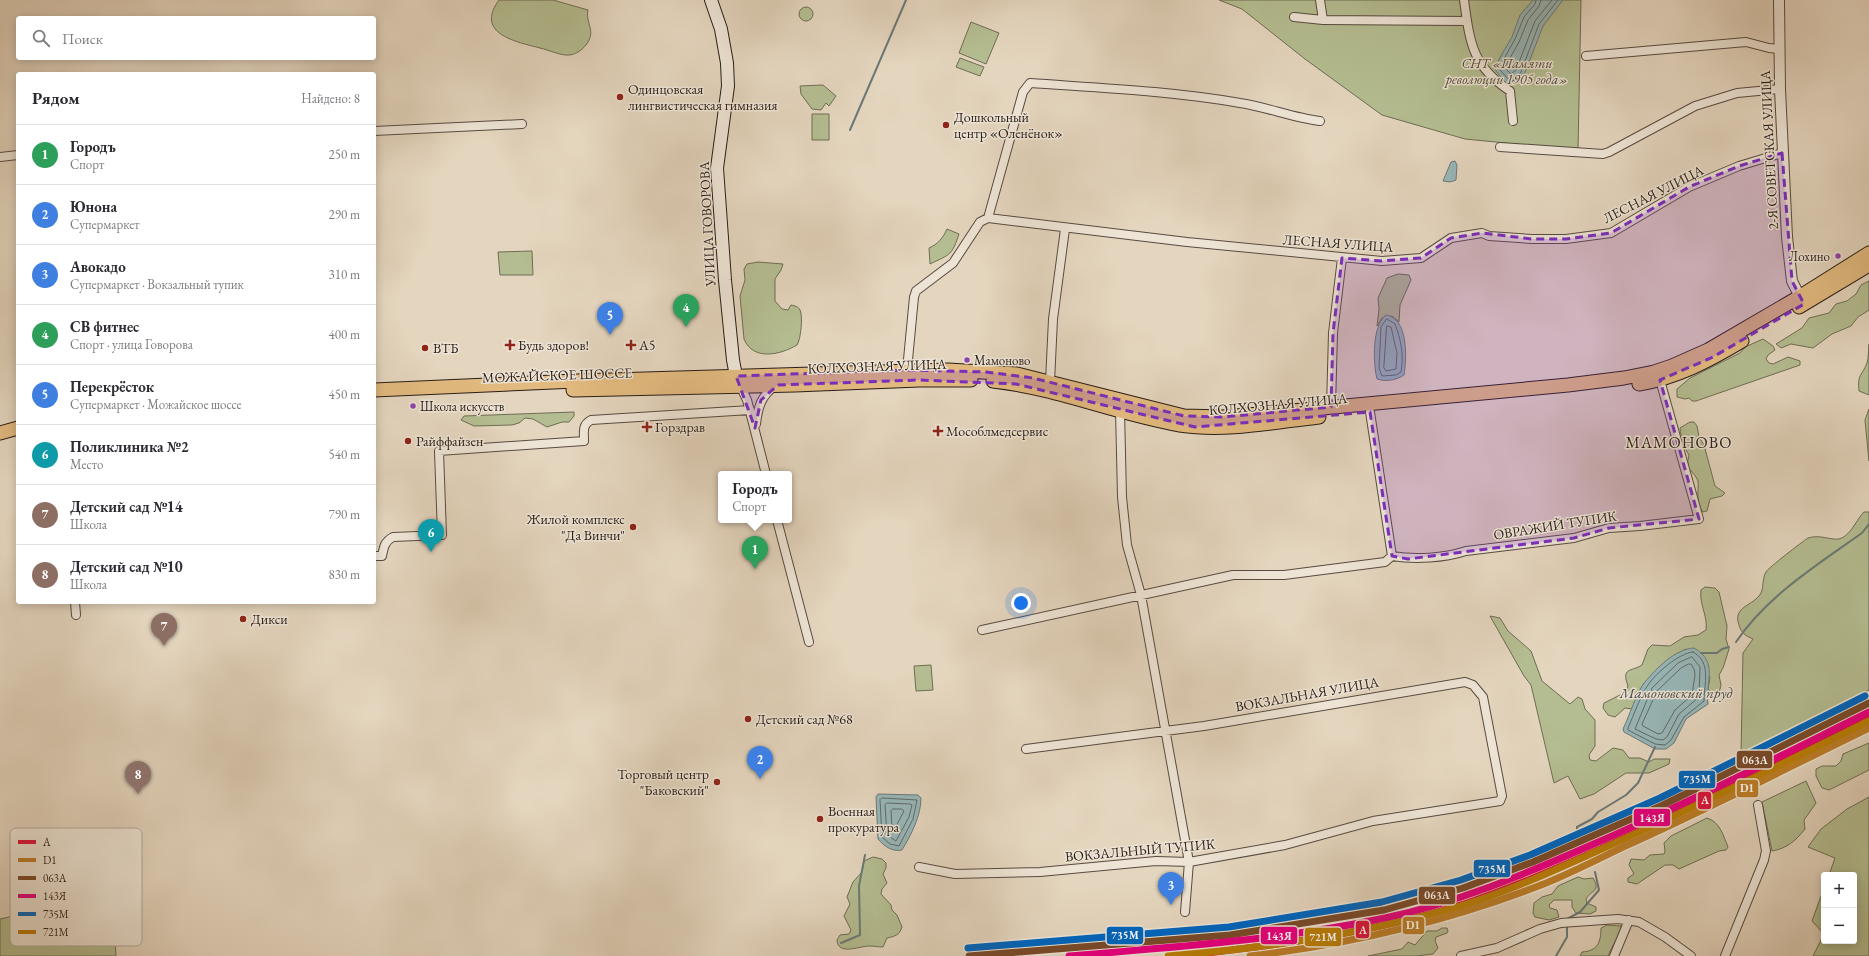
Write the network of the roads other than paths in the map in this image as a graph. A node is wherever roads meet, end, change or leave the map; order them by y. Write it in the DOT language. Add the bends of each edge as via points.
graph roads {
  1 [pos="711,0"];
  2 [pos="1320,0"];
  3 [pos="1464,0"];
  4 [pos="1779,0"];
  5 [pos="1294,17"];
  6 [pos="1323,20"];
  7 [pos="1467,21"];
  8 [pos="1779,49"];
  9 [pos="1586,56"];
  10 [pos="1780,90"];
  11 [pos="1320,121"];
  12 [pos="1513,121"];
  13 [pos="522,124"];
  14 [pos="376,131"];
  15 [pos="1500,147"];
  16 [pos="1782,153"];
  17 [pos="16,155"];
  18 [pos="0,157"];
  19 [pos="988,218"];
  20 [pos="1065,229"];
  21 [pos="1869,253"];
  22 [pos="1342,258"];
  23 [pos="1869,265"];
  24 [pos="1802,301"];
  25 [pos="907,370"];
  26 [pos="1660,380"];
  27 [pos="738,381"];
  28 [pos="1050,382"];
  29 [pos="778,385"];
  30 [pos="376,390"];
  31 [pos="376,398"];
  32 [pos="1331,407"];
  33 [pos="750,410"];
  34 [pos="1120,410"];
  35 [pos="1370,412"];
  36 [pos="755,428"];
  37 [pos="16,429"];
  38 [pos="0,433"];
  39 [pos="16,438"];
  40 [pos="0,442"];
  41 [pos="765,471"];
  42 [pos="778,523"];
  43 [pos="376,556"];
  44 [pos="1392,556"];
  45 [pos="1141,595"];
  46 [pos="75,604"];
  47 [pos="76,615"];
  48 [pos="982,630"];
  49 [pos="809,642"];
  50 [pos="1166,732"];
  51 [pos="1026,749"];
  52 [pos="1502,799"];
  53 [pos="1758,805"];
  54 [pos="1189,862"];
  55 [pos="919,867"];
  56 [pos="1185,912"];
  57 [pos="1629,920"];
  58 [pos="1460,956"];
  59 [pos="1614,956"];
  60 [pos="1691,956"];
  61 [pos="1724,956"];
  1 -- 27 [label="main road, УЛИЦА ГОВОРОВА" via="721,29 727,63 728,86 717,168 732,360"];
  2 -- 6 [label="street"];
  3 -- 7 [label="street"];
  4 -- 8 [label="street, 2-Я СОВЕТСКАЯ УЛИЦА"];
  5 -- 6 [label="street"];
  6 -- 7 [label="street"];
  7 -- 12 [label="street" via="1471,43 1480,65 1496,82 1510,91"];
  8 -- 9 [label="street" via="1746,42"];
  8 -- 10 [label="street, 2-Я СОВЕТСКАЯ УЛИЦА"];
  10 -- 15 [label="street" via="1737,93 1695,106 1602,154"];
  10 -- 16 [label="street, 2-Я СОВЕТСКАЯ УЛИЦА"];
  11 -- 19 [label="street" via="1242,103 1185,95 1030,83 1023,92"];
  13 -- 14 [label="street"];
  16 -- 22 [label="street, ЛЕСНАЯ УЛИЦА" via="1739,166 1689,188 1611,233 1566,239 1489,236 1482,233 1451,238 1421,258 1382,261"];
  16 -- 24 [label="street, 2-Я СОВЕТСКАЯ УЛИЦА" via="1792,281"];
  17 -- 18 [label="street"];
  19 -- 20 [label="street, ЛЕСНАЯ УЛИЦА"];
  19 -- 25 [label="street" via="980,222 953,263 916,291"];
  20 -- 22 [label="street, ЛЕСНАЯ УЛИЦА"];
  20 -- 28 [label="street" via="1053,319"];
  21 -- 24 [label="main road"];
  22 -- 32 [label="street" via="1333,333"];
  23 -- 24 [label="main road"];
  24 -- 26 [label="main road, КОЛХОЗНАЯ УЛИЦА" via="1713,358"];
  24 -- 32 [label="main road, КОЛХОЗНАЯ УЛИЦА" via="1708,350 1672,366 1640,376"];
  25 -- 27 [label="main road, КОЛХОЗНАЯ УЛИЦА"];
  25 -- 28 [label="main road, КОЛХОЗНАЯ УЛИЦА" via="1017,374"];
  26 -- 35 [label="main road, КОЛХОЗНАЯ УЛИЦА" via="1580,392"];
  26 -- 44 [label="street, ОВРАЖИЙ ТУПИК" via="1699,519 1608,528 1574,538 1457,554 1408,559"];
  27 -- 29 [label="main road, КОЛХОЗНАЯ УЛИЦА"];
  27 -- 30 [label="main road, МОЖАЙСКОЕ ШОССЕ" via="576,381"];
  27 -- 31 [label="main road, МОЖАЙСКОЕ ШОССЕ"];
  27 -- 33 [label="street"];
  28 -- 32 [label="main road, КОЛХОЗНАЯ УЛИЦА" via="1184,416 1222,417"];
  29 -- 34 [label="main road, КОЛХОЗНАЯ УЛИЦА" via="986,380 1031,386"];
  29 -- 36 [label="street" via="768,391 761,400"];
  33 -- 36 [label="street"];
  33 -- 43 [label="street" via="591,420 584,428 584,441 439,451 442,535 393,537 387,540 382,556"];
  34 -- 35 [label="main road, КОЛХОЗНАЯ УЛИЦА" via="1166,422 1195,426 1248,425"];
  34 -- 45 [label="street" via="1120,461 1127,545"];
  35 -- 44 [label="street"];
  36 -- 41 [label="street"];
  37 -- 38 [label="main road"];
  39 -- 40 [label="main road"];
  42 -- 49 [label="street"];
  44 -- 45 [label="street" via="1385,562 1284,575 1233,575"];
  45 -- 48 [label="street"];
  45 -- 50 [label="street"];
  46 -- 47 [label="street"];
  50 -- 51 [label="street, ВОКЗАЛЬНАЯ УЛИЦА"];
  50 -- 52 [label="street, ВОКЗАЛЬНАЯ УЛИЦА" via="1465,682 1473,685 1483,697"];
  50 -- 54 [label="street"];
  52 -- 54 [label="street, ВОКЗАЛЬНЫЙ ТУПИК" via="1373,821 1285,845"];
  53 -- 61 [label="street" via="1766,851 1764,860"];
  54 -- 55 [label="street, ВОКЗАЛЬНЫЙ ТУПИК" via="1156,861 1033,873 955,874"];
  54 -- 56 [label="street"];
  57 -- 58 [label="street" via="1561,923 1496,948"];
  57 -- 59 [label="street"];
  57 -- 60 [label="street" via="1648,927"];
}
